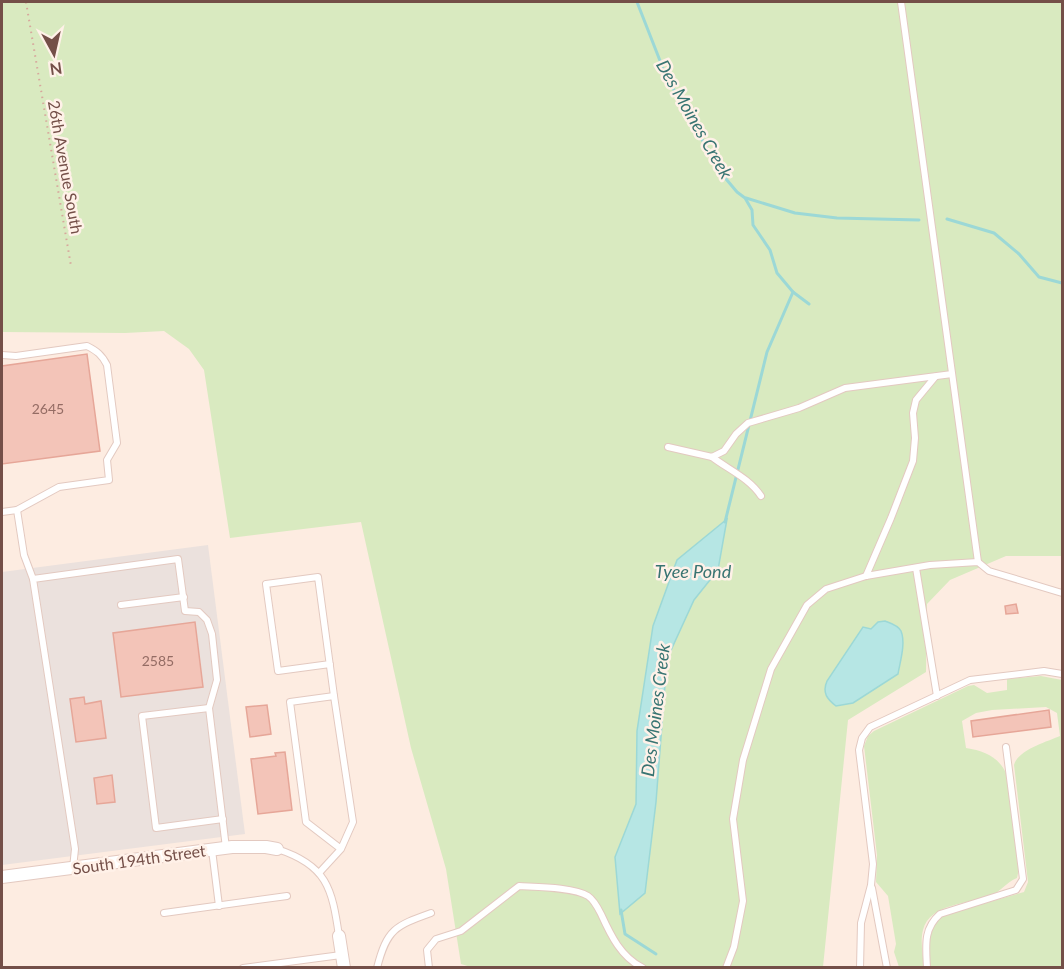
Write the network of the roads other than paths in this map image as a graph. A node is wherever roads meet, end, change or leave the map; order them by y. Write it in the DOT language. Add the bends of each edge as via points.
graph roads {
  1 [pos="901,2"];
  2 [pos="2,355"];
  3 [pos="952,374"];
  4 [pos="936,377"];
  5 [pos="668,447"];
  6 [pos="712,457"];
  7 [pos="761,496"];
  8 [pos="2,503"];
  9 [pos="17,510"];
  10 [pos="2,512"];
  11 [pos="978,562"];
  12 [pos="916,568"];
  13 [pos="866,576"];
  14 [pos="33,579"];
  15 [pos="1062,593"];
  16 [pos="184,597"];
  17 [pos="121,605"];
  18 [pos="330,664"];
  19 [pos="1062,674"];
  20 [pos="334,696"];
  21 [pos="937,696"];
  22 [pos="209,708"];
  23 [pos="1006,747"];
  24 [pos="223,819"];
  25 [pos="226,848"];
  26 [pos="212,849"];
  27 [pos="277,849"];
  28 [pos="341,849"];
  29 [pos="73,868"];
  30 [pos="319,873"];
  31 [pos="2,877"];
  32 [pos="871,885"];
  33 [pos="287,896"];
  34 [pos="219,906"];
  35 [pos="431,913"];
  36 [pos="164,914"];
  37 [pos="339,936"];
  38 [pos="343,961"];
  39 [pos="243,968"];
  40 [pos="377,968"];
  41 [pos="429,968"];
  42 [pos="643,968"];
  43 [pos="726,968"];
  44 [pos="860,968"];
  45 [pos="887,968"];
  46 [pos="927,968"];
  1 -- 3 [label="lane"];
  2 -- 9 [label="lane" via="87,346 96,350 107,365 117,443 106,460 109,480 59,487"];
  3 -- 4 [label="lane"];
  3 -- 11 [label="lane"];
  4 -- 6 [label="lane" via="845,388 799,408 747,423 724,451"];
  4 -- 13 [label="lane" via="916,400 913,461"];
  5 -- 6 [label="lane"];
  6 -- 7 [label="lane" via="745,478"];
  8 -- 10 [label="lane"];
  9 -- 10 [label="lane"];
  9 -- 14 [label="lane" via="24,555"];
  11 -- 12 [label="lane"];
  11 -- 15 [label="lane" via="989,570"];
  12 -- 13 [label="lane"];
  12 -- 21 [label="lane"];
  13 -- 43 [label="lane" via="826,589 807,605 771,669 743,760 733,819 743,901"];
  14 -- 16 [label="lane" via="178,559"];
  14 -- 29 [label="lane" via="75,849"];
  16 -- 17 [label="lane"];
  16 -- 22 [label="lane" via="186,611 199,612 212,633 217,680"];
  18 -- 18 [label="lane" via="318,577 266,584 278,671"];
  18 -- 20 [label="lane"];
  19 -- 21 [label="lane" via="1044,671 970,680"];
  20 -- 28 [label="lane" via="353,822"];
  20 -- 28 [label="lane" via="290,702 306,822"];
  21 -- 32 [label="lane" via="870,727 862,738 860,750 873,864"];
  22 -- 24 [label="lane"];
  22 -- 24 [label="lane" via="142,716 145,743 156,828"];
  23 -- 46 [label="lane" via="1023,879 1016,890 940,914 932,921 926,936"];
  24 -- 25 [label="lane"];
  25 -- 26 [label="street, South 194th Street"];
  25 -- 27 [label="street, South 194th Street"];
  26 -- 29 [label="street, South 194th Street"];
  26 -- 34 [label="lane"];
  27 -- 30 [label="lane" via="302,859"];
  28 -- 30 [label="lane"];
  29 -- 31 [label="street, South 194th Street"];
  30 -- 37 [label="lane" via="331,891"];
  32 -- 44 [label="lane" via="861,923"];
  32 -- 45 [label="lane"];
  33 -- 34 [label="lane"];
  34 -- 36 [label="lane"];
  35 -- 40 [label="lane" via="401,924 383,944"];
  37 -- 38 [label="street"];
  38 -- 39 [label="lane"];
  41 -- 42 [label="lane" via="427,950 436,939 461,931 519,886 587,895 615,942 632,962"];
}
